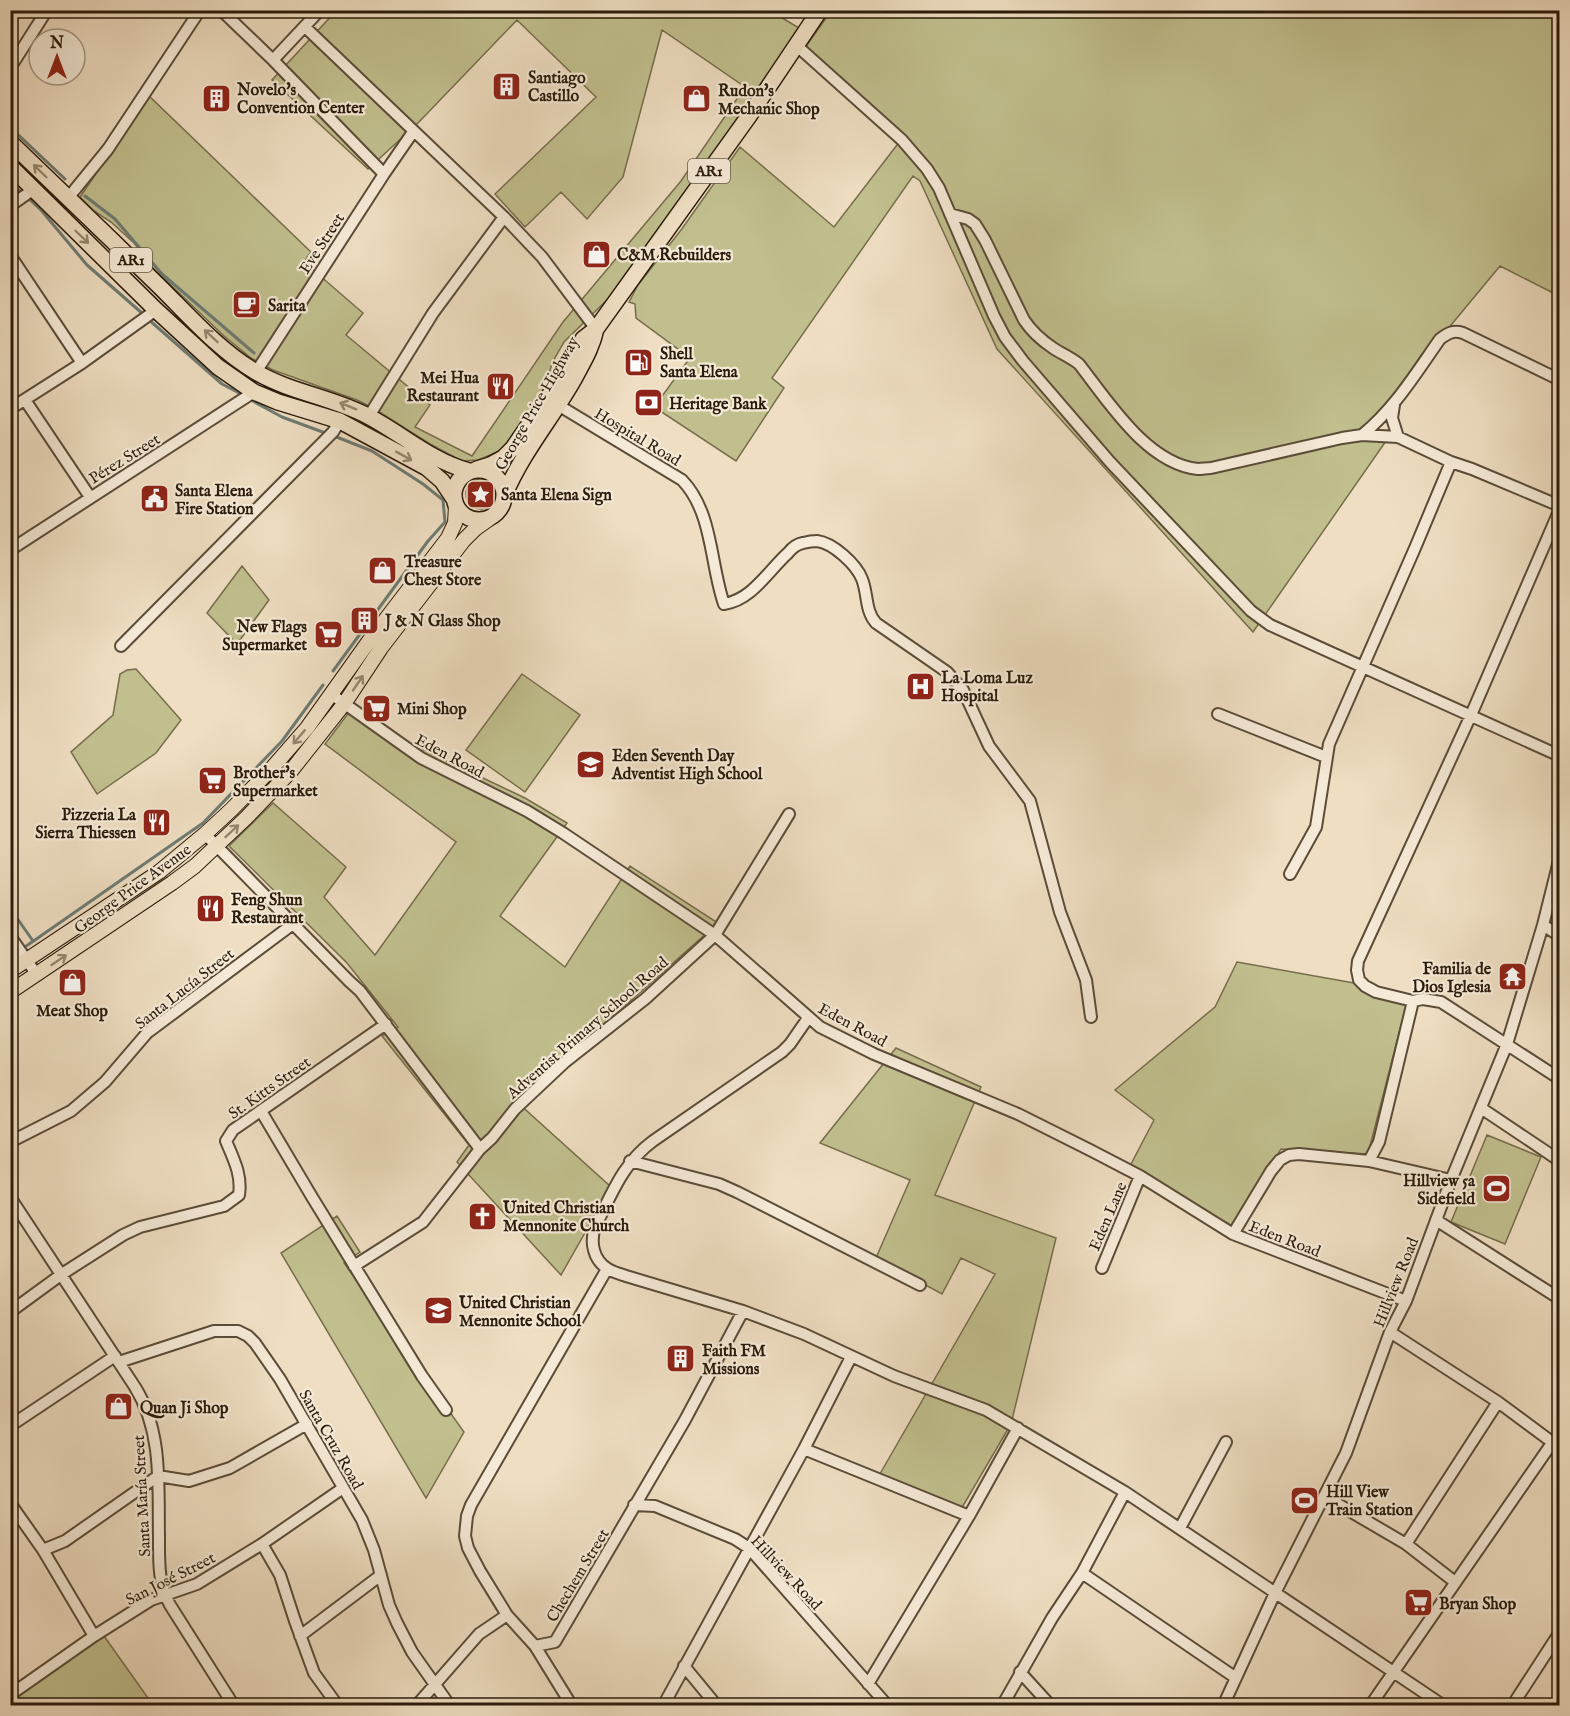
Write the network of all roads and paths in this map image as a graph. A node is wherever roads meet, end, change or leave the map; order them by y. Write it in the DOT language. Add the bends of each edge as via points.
graph roads {
  1 [pos="46,10"];
  2 [pos="200,10"];
  3 [pos="221,10"];
  4 [pos="320,10"];
  5 [pos="820,10"];
  6 [pos="305,27"];
  7 [pos="796,45"];
  8 [pos="273,60"];
  9 [pos="10,68"];
  10 [pos="413,132"];
  11 [pos="10,142"];
  12 [pos="10,166"];
  13 [pos="384,174"];
  14 [pos="34,189"];
  15 [pos="68,198"];
  16 [pos="10,206"];
  17 [pos="950,214"];
  18 [pos="504,217"];
  19 [pos="10,255"];
  20 [pos="156,310"];
  21 [pos="596,329"];
  22 [pos="82,363"];
  23 [pos="256,372"];
  24 [pos="1560,380"];
  25 [pos="254,392"];
  26 [pos="25,400"];
  27 [pos="558,405"];
  28 [pos="1394,405"];
  29 [pos="10,409"];
  30 [pos="369,416"];
  31 [pos="340,421"];
  32 [pos="1362,435"];
  33 [pos="1398,437"];
  34 [pos="1451,462"];
  35 [pos="473,470"];
  36 [pos="505,494"];
  37 [pos="90,498"];
  38 [pos="455,502"];
  39 [pos="1560,508"];
  40 [pos="489,519"];
  41 [pos="10,550"];
  42 [pos="121,646"];
  43 [pos="1362,667"];
  44 [pos="331,694"];
  45 [pos="344,704"];
  46 [pos="1218,714"];
  47 [pos="1471,715"];
  48 [pos="1560,756"];
  49 [pos="1326,757"];
  50 [pos="789,814"];
  51 [pos="205,834"];
  52 [pos="215,846"];
  53 [pos="1560,857"];
  54 [pos="1290,874"];
  55 [pos="293,924"];
  56 [pos="1543,926"];
  57 [pos="715,935"];
  58 [pos="10,936"];
  59 [pos="1560,936"];
  60 [pos="27,960"];
  61 [pos="10,971"];
  62 [pos="37,975"];
  63 [pos="10,992"];
  64 [pos="1413,1001"];
  65 [pos="808,1017"];
  66 [pos="1091,1017"];
  67 [pos="386,1024"];
  68 [pos="1507,1044"];
  69 [pos="1560,1079"];
  70 [pos="1481,1108"];
  71 [pos="261,1111"];
  72 [pos="10,1142"];
  73 [pos="480,1149"];
  74 [pos="630,1161"];
  75 [pos="1369,1161"];
  76 [pos="1560,1161"];
  77 [pos="1140,1176"];
  78 [pos="1451,1180"];
  79 [pos="10,1197"];
  80 [pos="1436,1220"];
  81 [pos="1233,1234"];
  82 [pos="354,1266"];
  83 [pos="1102,1268"];
  84 [pos="607,1269"];
  85 [pos="62,1274"];
  86 [pos="920,1285"];
  87 [pos="1560,1299"];
  88 [pos="1406,1301"];
  89 [pos="742,1311"];
  90 [pos="10,1312"];
  91 [pos="1390,1332"];
  92 [pos="851,1357"];
  93 [pos="117,1359"];
  94 [pos="1498,1402"];
  95 [pos="446,1410"];
  96 [pos="307,1424"];
  97 [pos="10,1426"];
  98 [pos="1018,1428"];
  99 [pos="1226,1442"];
  100 [pos="1556,1446"];
  101 [pos="804,1449"];
  102 [pos="158,1476"];
  103 [pos="343,1488"];
  104 [pos="1125,1492"];
  105 [pos="1324,1496"];
  106 [pos="10,1503"];
  107 [pos="634,1505"];
  108 [pos="969,1516"];
  109 [pos="1180,1528"];
  110 [pos="262,1544"];
  111 [pos="1406,1544"];
  112 [pos="749,1548"];
  113 [pos="43,1550"];
  114 [pos="1082,1573"];
  115 [pos="381,1575"];
  116 [pos="1455,1582"];
  117 [pos="1275,1593"];
  118 [pos="164,1596"];
  119 [pos="507,1615"];
  120 [pos="1560,1632"];
  121 [pos="94,1636"];
  122 [pos="300,1636"];
  123 [pos="536,1646"];
  124 [pos="684,1666"];
  125 [pos="1393,1671"];
  126 [pos="1020,1672"];
  127 [pos="1236,1678"];
  128 [pos="435,1684"];
  129 [pos="868,1684"];
  130 [pos="876,1694"];
  131 [pos="10,1695"];
  132 [pos="234,1706"];
  133 [pos="338,1706"];
  134 [pos="416,1706"];
  135 [pos="450,1706"];
  136 [pos="572,1706"];
  137 [pos="663,1706"];
  138 [pos="717,1706"];
  139 [pos="874,1706"];
  140 [pos="888,1706"];
  141 [pos="1002,1706"];
  142 [pos="1051,1706"];
  143 [pos="1223,1706"];
  144 [pos="1370,1706"];
  145 [pos="1444,1706"];
  146 [pos="1512,1706"];
  1 -- 9 [label="street"];
  2 -- 15 [label="street" via="108,149"];
  3 -- 8 [label="street"];
  4 -- 6 [label="street"];
  5 -- 7 [label="highway, George Price Highway / AR1"];
  6 -- 8 [label="street"];
  6 -- 10 [label="street"];
  7 -- 17 [label="street" via="902,140 927,169"];
  7 -- 21 [label="highway, George Price Highway / AR1"];
  8 -- 13 [label="street"];
  10 -- 13 [label="street, Eve Street"];
  10 -- 18 [label="street"];
  15 -- 11 [label="highway, AR1, one-way"];
  12 -- 14 [label="highway, AR1"];
  13 -- 23 [label="street, Eve Street"];
  14 -- 16 [label="street"];
  14 -- 20 [label="highway, AR1, one-way"];
  23 -- 15 [label="highway, AR1, one-way" via="216,341"];
  17 -- 32 [label="street" via="975,224 1032,331 1078,364 1143,441 1176,464 1211,468"];
  17 -- 43 [label="street" via="1005,337 1110,462 1251,612 1270,625"];
  18 -- 21 [label="street" via="542,257"];
  18 -- 30 [label="street" via="433,313"];
  19 -- 22 [label="street"];
  20 -- 22 [label="street"];
  20 -- 25 [label="highway, AR1" via="218,367"];
  21 -- 27 [label="highway, George Price Highway / AR1" via="592,345"];
  21 -- 35 [label="highway, George Price Highway / AR1" via="583,339 513,448 503,458"];
  22 -- 26 [label="street"];
  30 -- 23 [label="highway, AR1, one-way"];
  24 -- 28 [label="street" via="1456,331 1440,339"];
  25 -- 31 [label="highway, AR1"];
  25 -- 37 [label="street, Pérez Street"];
  26 -- 29 [label="street"];
  26 -- 37 [label="street"];
  27 -- 36 [label="highway, George Price Highway / AR1"];
  27 -- 66 [label="street, Hospital Road" via="690,488 702,512 724,604 746,596 799,543 817,541 847,558 858,572 876,623 956,680 989,746 1030,801 1060,912 1086,980"];
  28 -- 32 [label="street"];
  28 -- 33 [label="street" via="1392,417"];
  30 -- 35 [label="highway, AR1" via="434,457"];
  31 -- 38 [label="highway, AR1, one-way" via="427,468 442,481"];
  31 -- 42 [label="street"];
  32 -- 33 [label="street"];
  33 -- 34 [label="street"];
  34 -- 39 [label="street"];
  34 -- 43 [label="street"];
  35 -- 36 [label="highway" via="493,473"];
  35 -- 38 [label="highway" via="459,480"];
  36 -- 40 [label="highway" via="501,509"];
  37 -- 41 [label="street, Pérez Street"];
  38 -- 40 [label="highway" via="466,517"];
  38 -- 44 [label="main road, George Price Avenue" via="455,523 447,538"];
  39 -- 47 [label="street"];
  45 -- 40 [label="main road, George Price Avenue, one-way" via="381,648 459,547"];
  43 -- 47 [label="street"];
  43 -- 49 [label="street"];
  44 -- 45 [label="street, Eden Road"];
  44 -- 51 [label="main road, George Price Avenue, one-way" via="272,768"];
  52 -- 45 [label="main road, George Price Avenue, one-way" via="291,771"];
  45 -- 57 [label="street, Eden Road" via="421,758 563,833"];
  46 -- 49 [label="street"];
  47 -- 48 [label="street"];
  47 -- 64 [label="street" via="1358,961 1359,980 1365,986"];
  49 -- 54 [label="street" via="1316,827"];
  50 -- 57 [label="street, Adventist Primary School Road"];
  51 -- 52 [label="street"];
  51 -- 60 [label="main road, George Price Avenue" via="159,872"];
  52 -- 55 [label="street"];
  62 -- 52 [label="main road, George Price Avenue, one-way" via="172,883"];
  53 -- 56 [label="street, Hillview Road"];
  55 -- 67 [label="street" via="360,991"];
  55 -- 72 [label="street, Santa Lucía Street" via="147,1033 105,1082 71,1111"];
  56 -- 59 [label="street"];
  56 -- 68 [label="street, Hillview Road"];
  57 -- 65 [label="street, Eden Road"];
  57 -- 73 [label="street, Adventist Primary School Road" via="645,999 565,1062"];
  58 -- 60 [label="street"];
  60 -- 61 [label="main road, George Price Avenue"];
  60 -- 62 [label="street"];
  62 -- 63 [label="main road, George Price Avenue"];
  64 -- 68 [label="street" via="1441,1002"];
  64 -- 75 [label="street" via="1378,1142"];
  65 -- 74 [label="street" via="782,1052 652,1141"];
  65 -- 77 [label="street, Eden Road" via="874,1054 1018,1114"];
  67 -- 71 [label="street, St. Kitts Street"];
  67 -- 73 [label="street"];
  68 -- 69 [label="street"];
  68 -- 70 [label="street, Hillview Road"];
  70 -- 76 [label="street"];
  70 -- 78 [label="street, Hillview Road"];
  71 -- 82 [label="street"];
  71 -- 85 [label="street, St. Kitts Street" via="233,1130 226,1142 238,1170 238,1195 224,1206 140,1227"];
  73 -- 82 [label="street, Adventist Primary School Road" via="423,1222"];
  74 -- 84 [label="street" via="591,1238 597,1258"];
  74 -- 86 [label="street" via="737,1192"];
  75 -- 78 [label="street"];
  75 -- 81 [label="street" via="1289,1155 1271,1171"];
  77 -- 81 [label="street, Eden Road"];
  77 -- 83 [label="street, Eden Lane"];
  78 -- 80 [label="street, Hillview Road"];
  79 -- 85 [label="street, Santa María Street"];
  80 -- 87 [label="street"];
  80 -- 88 [label="street, Hillview Road"];
  81 -- 88 [label="street, Eden Road"];
  82 -- 95 [label="street"];
  84 -- 89 [label="street"];
  84 -- 119 [label="street" via="467,1516 468,1548"];
  85 -- 90 [label="street, St. Kitts Street"];
  85 -- 93 [label="street, Santa María Street"];
  88 -- 91 [label="street, Hillview Road"];
  89 -- 92 [label="street"];
  89 -- 107 [label="street, Chechem Street" via="685,1420"];
  91 -- 94 [label="street"];
  91 -- 105 [label="street, Hillview Road" via="1346,1453"];
  92 -- 98 [label="street" via="986,1410"];
  92 -- 101 [label="street"];
  93 -- 96 [label="street, Santa Cruz Road" via="214,1331 238,1331 255,1343"];
  93 -- 97 [label="street, Santa Cruz Road"];
  93 -- 102 [label="street, Santa María Street" via="142,1397 150,1419"];
  94 -- 100 [label="street"];
  94 -- 111 [label="street"];
  96 -- 102 [label="street" via="230,1468 189,1481"];
  96 -- 103 [label="street, Santa Cruz Road"];
  98 -- 104 [label="street"];
  98 -- 108 [label="street"];
  99 -- 109 [label="street"];
  100 -- 116 [label="street"];
  101 -- 108 [label="street"];
  101 -- 112 [label="street"];
  102 -- 113 [label="street" via="65,1541"];
  102 -- 118 [label="street, Santa María Street"];
  103 -- 110 [label="street, San José Street"];
  103 -- 115 [label="street, Santa Cruz Road" via="362,1520"];
  104 -- 109 [label="street"];
  104 -- 114 [label="street"];
  105 -- 111 [label="street"];
  105 -- 117 [label="street, Hillview Road"];
  106 -- 113 [label="street"];
  107 -- 112 [label="street, Hillview Road" via="655,1506"];
  107 -- 123 [label="street, Chechem Street" via="555,1642"];
  108 -- 129 [label="street"];
  109 -- 117 [label="street"];
  110 -- 118 [label="street, San José Street" via="197,1584"];
  110 -- 122 [label="street" via="280,1575"];
  111 -- 116 [label="street"];
  112 -- 124 [label="street"];
  112 -- 129 [label="street, Hillview Road"];
  113 -- 121 [label="street"];
  114 -- 126 [label="street"];
  114 -- 127 [label="street"];
  115 -- 122 [label="street"];
  115 -- 128 [label="street, Santa Cruz Road" via="404,1638"];
  116 -- 125 [label="street"];
  117 -- 125 [label="street"];
  117 -- 127 [label="street, Hillview Road"];
  118 -- 121 [label="street, San José Street"];
  118 -- 132 [label="street, Santa María Street"];
  119 -- 123 [label="street"];
  119 -- 128 [label="street" via="479,1634"];
  120 -- 146 [label="street"];
  121 -- 131 [label="street, San José Street"];
  122 -- 133 [label="street" via="314,1673"];
  123 -- 136 [label="street"];
  124 -- 137 [label="street"];
  124 -- 138 [label="street"];
  125 -- 144 [label="street"];
  125 -- 145 [label="street"];
  126 -- 141 [label="street"];
  126 -- 142 [label="street"];
  127 -- 143 [label="street, Hillview Road"];
  128 -- 134 [label="street"];
  128 -- 135 [label="street, Santa Cruz Road"];
  129 -- 130 [label="street, Hillview Road"];
  130 -- 139 [label="street"];
  130 -- 140 [label="street, Hillview Road"];
}
